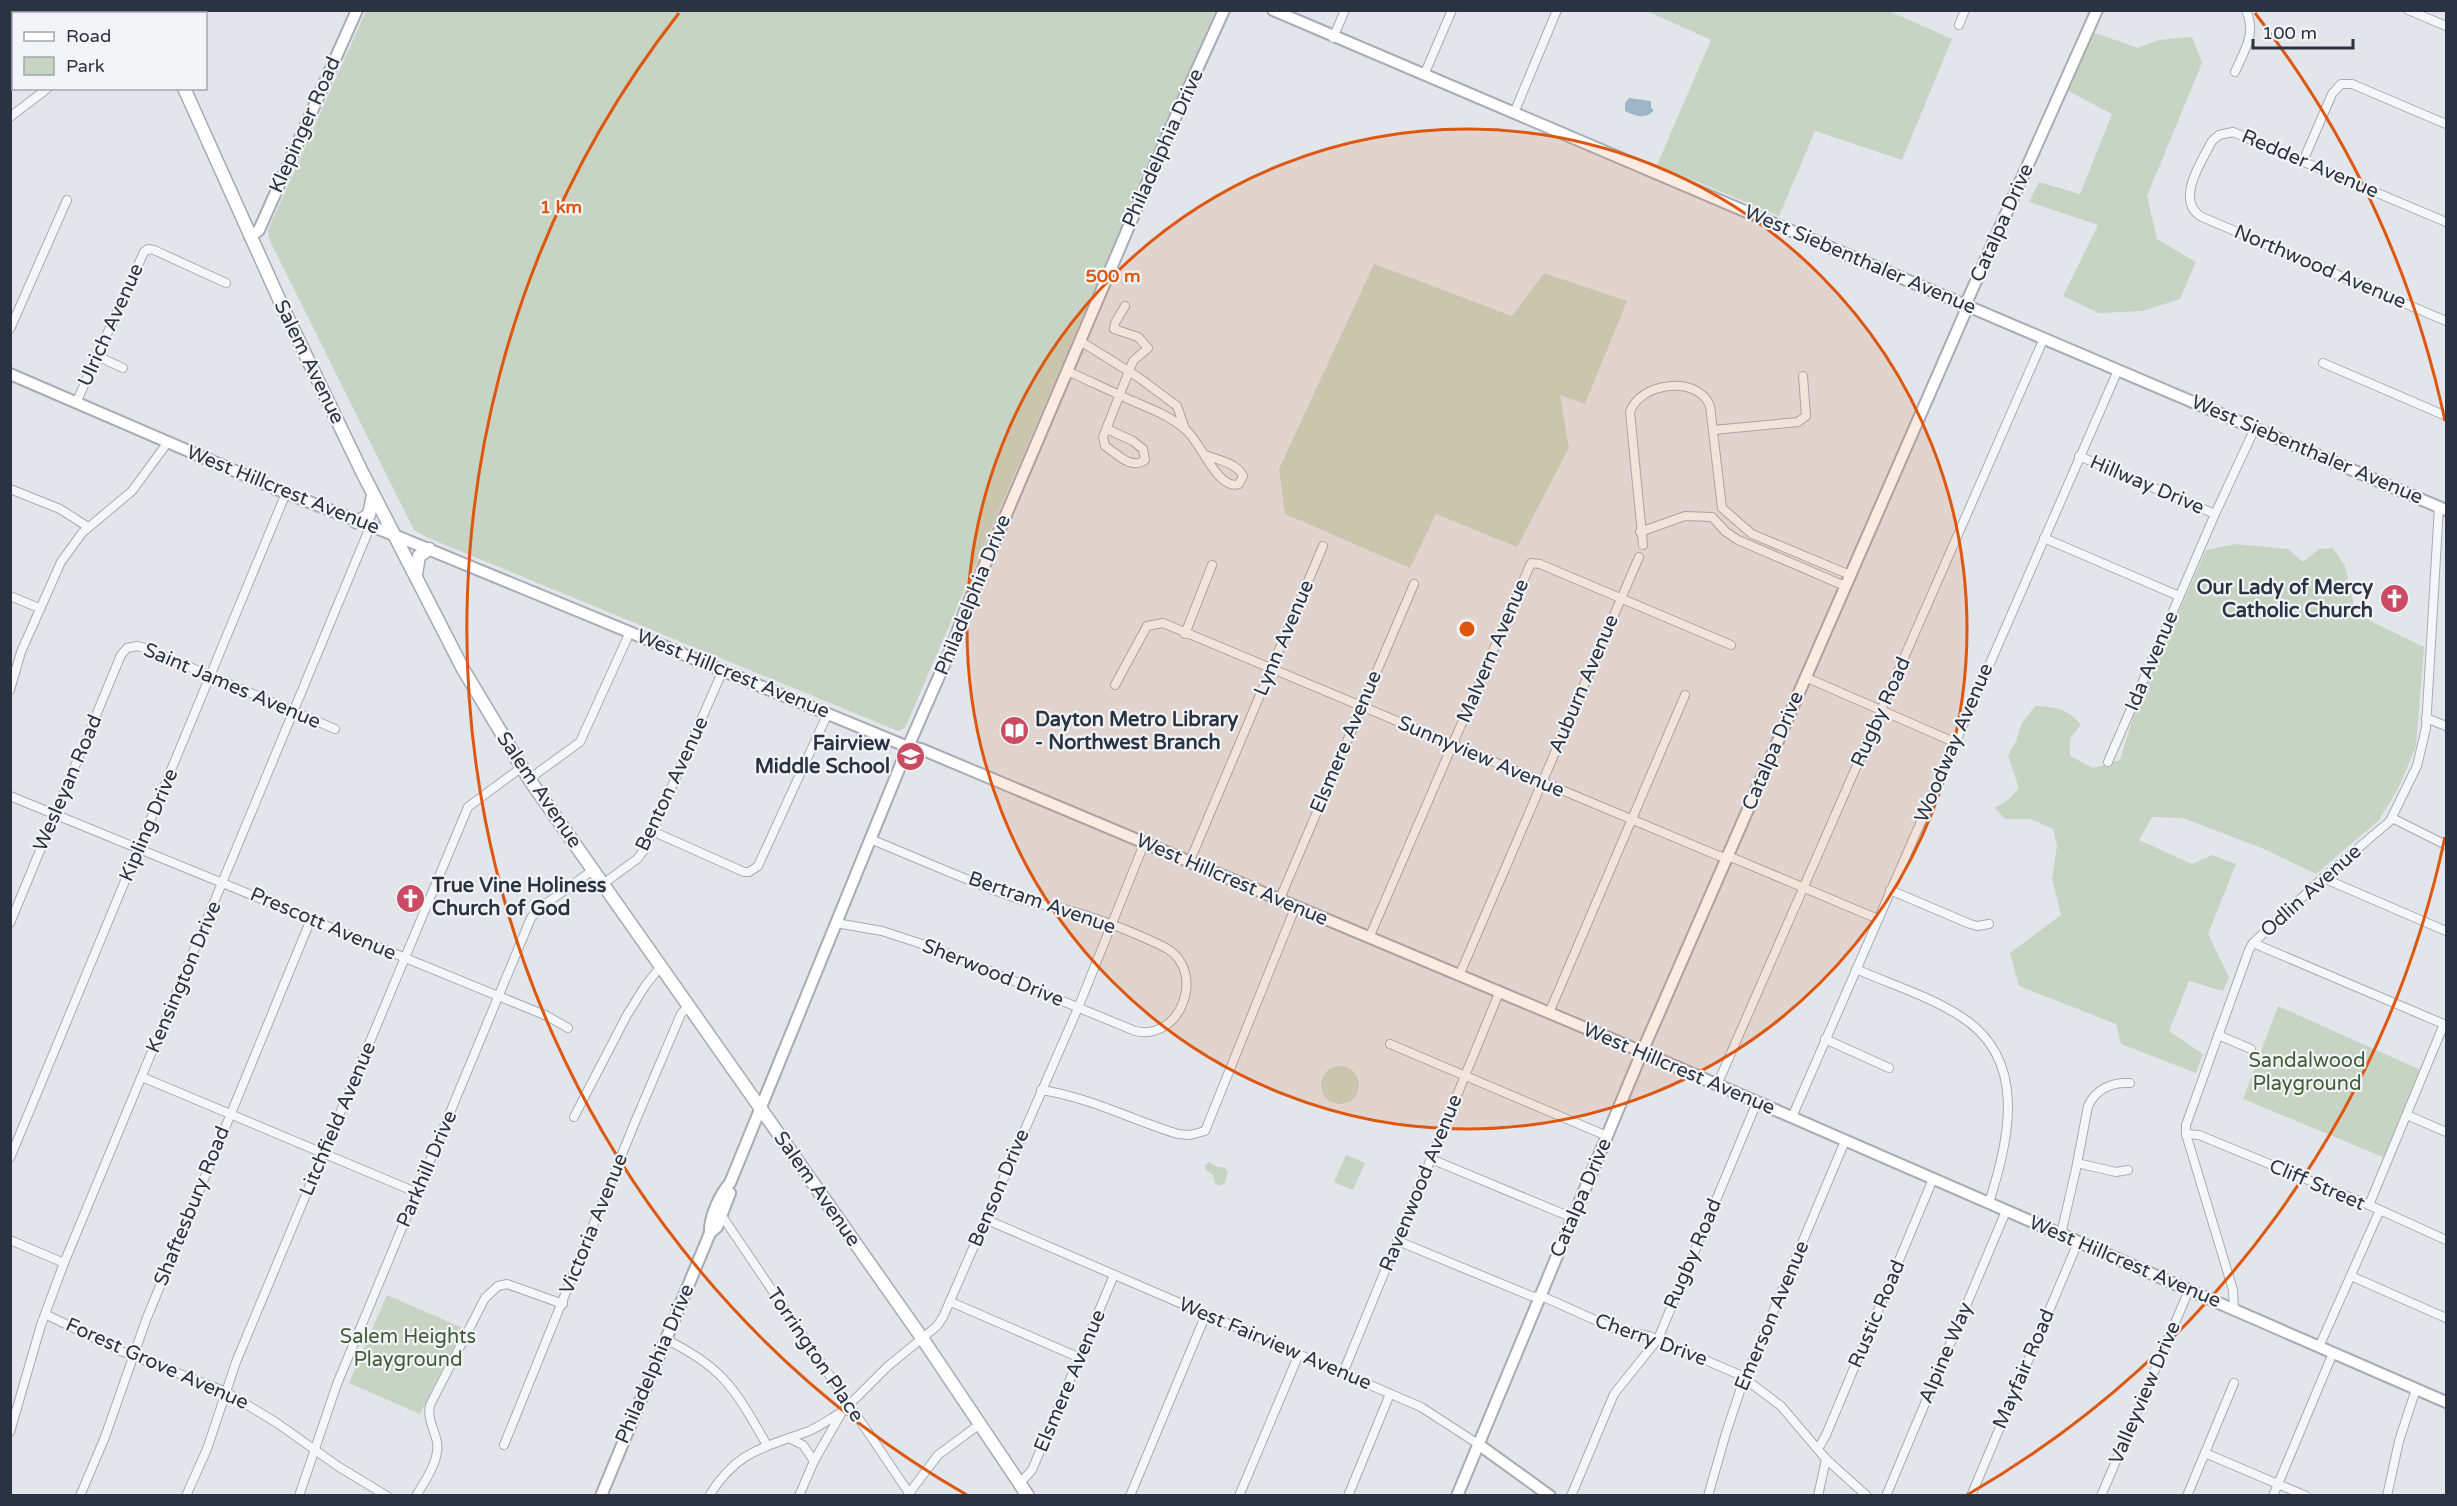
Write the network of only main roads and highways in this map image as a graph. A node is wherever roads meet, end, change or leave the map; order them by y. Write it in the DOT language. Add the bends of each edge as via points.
graph roads {
  1 [pos="185,90"];
  2 [pos="373,494"];
  3 [pos="356,522"];
  4 [pos="429,549"];
  5 [pos="416,574"];
  6 [pos="1029,1496"];
  1 -- 2 [label="main road, Salem Avenue" via="250,237"];
  2 -- 3 [label="main road" via="369,515"];
  2 -- 5 [label="main road, Salem Avenue"];
  4 -- 5 [label="main road" via="419,556"];
  5 -- 6 [label="main road, Salem Avenue" via="463,669 522,767"];
}
